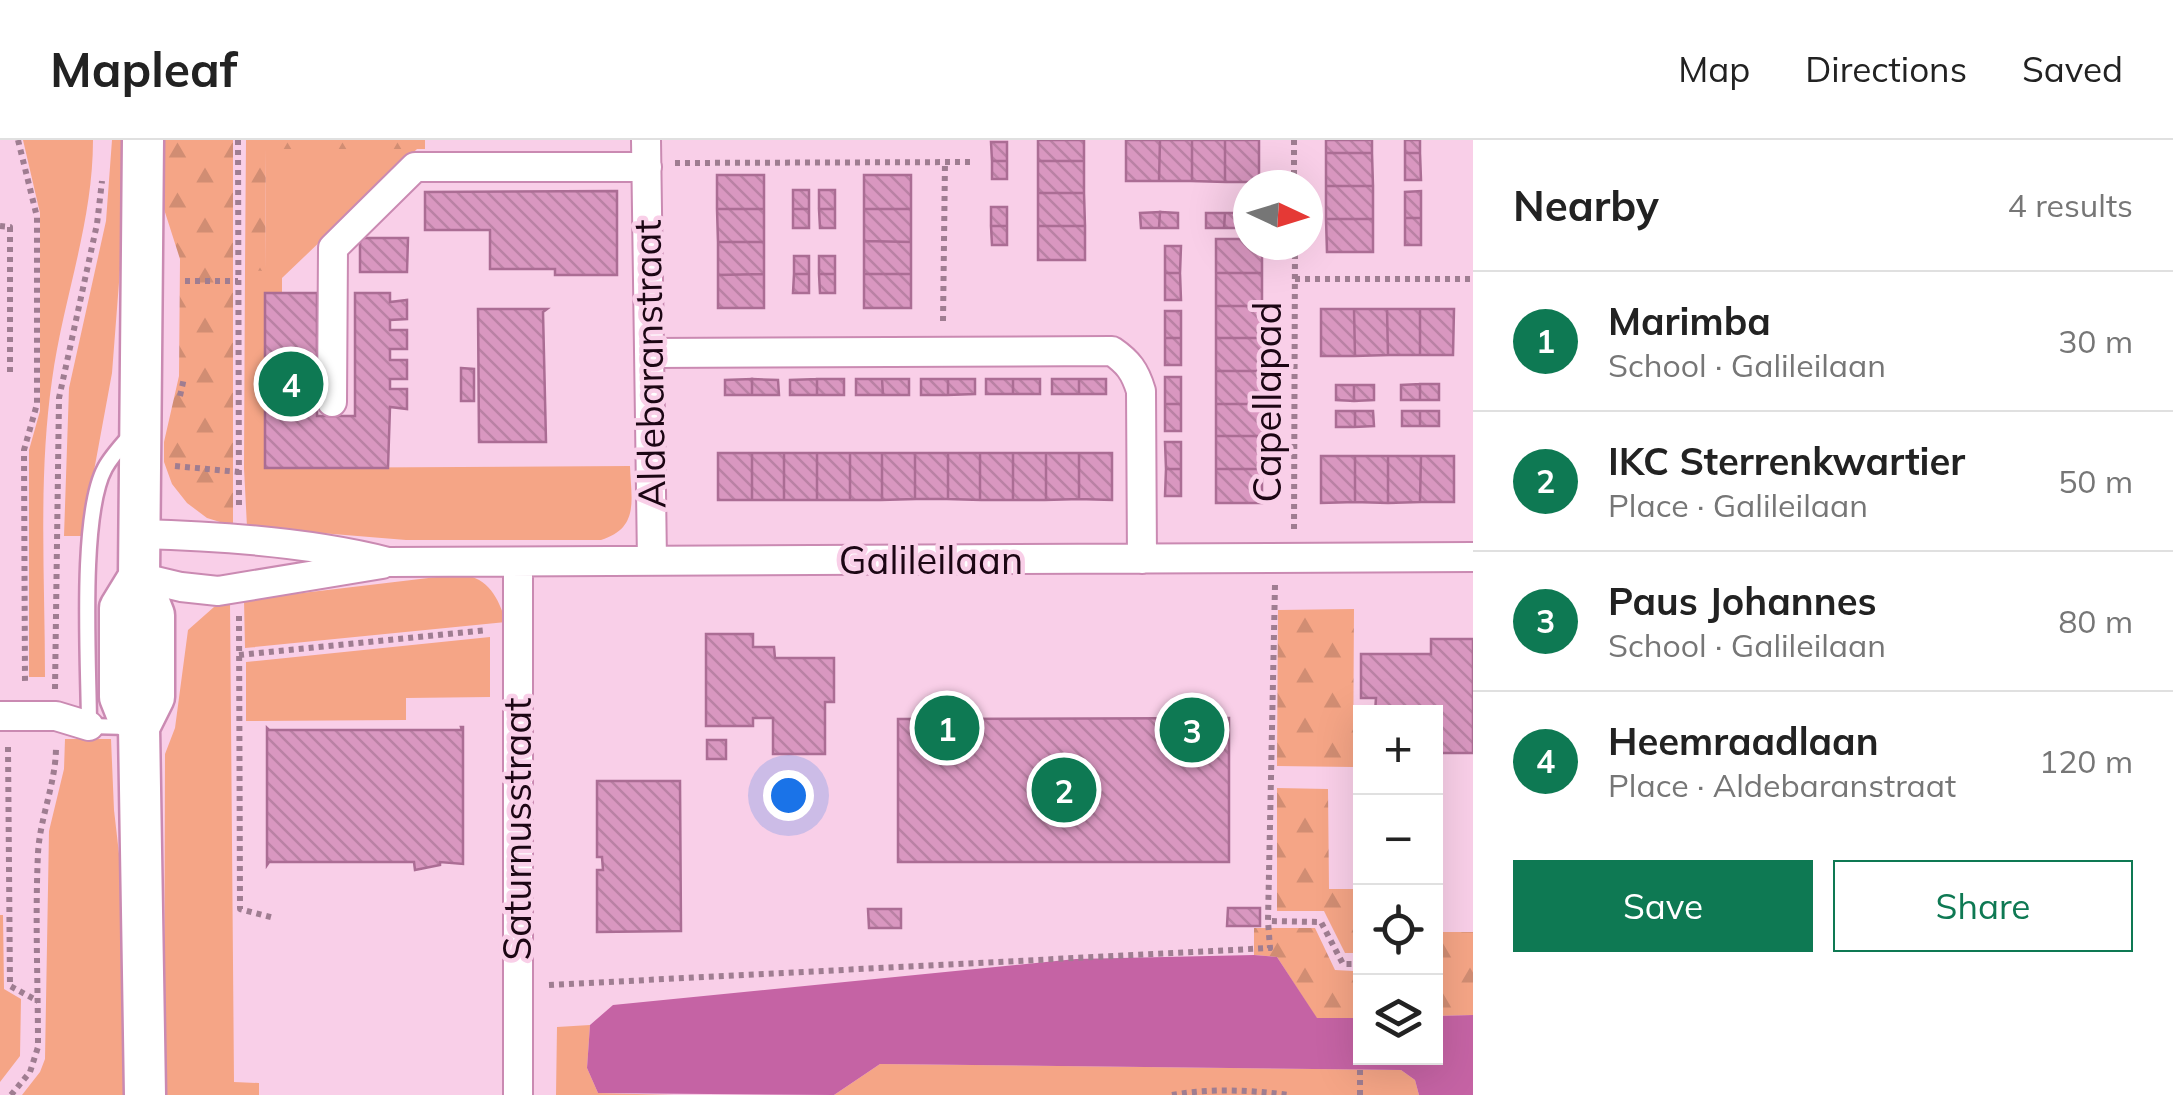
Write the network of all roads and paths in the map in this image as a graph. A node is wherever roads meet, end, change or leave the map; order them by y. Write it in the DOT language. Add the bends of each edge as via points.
graph roads {
  1 [pos="18,140"];
  2 [pos="143,140"];
  3 [pos="1294,140"];
  4 [pos="646,157"];
  5 [pos="946,162"];
  6 [pos="974,162"];
  7 [pos="102,168"];
  8 [pos="1294,170"];
  9 [pos="0,226"];
  10 [pos="1294,260"];
  11 [pos="1295,279"];
  12 [pos="1473,279"];
  13 [pos="185,281"];
  14 [pos="238,281"];
  15 [pos="943,350"];
  16 [pos="650,353"];
  17 [pos="10,375"];
  18 [pos="184,378"];
  19 [pos="332,402"];
  20 [pos="160,415"];
  21 [pos="170,454"];
  22 [pos="239,472"];
  23 [pos="140,534"];
  24 [pos="1473,557"];
  25 [pos="1285,558"];
  26 [pos="1142,559"];
  27 [pos="652,561"];
  28 [pos="388,562"];
  29 [pos="518,562"];
  30 [pos="139,577"];
  31 [pos="518,627"];
  32 [pos="238,655"];
  33 [pos="11,716"];
  34 [pos="56,716"];
  35 [pos="90,726"];
  36 [pos="139,727"];
  37 [pos="1268,921"];
  38 [pos="1353,964"];
  39 [pos="517,987"];
  40 [pos="38,1000"];
  41 [pos="1360,1065"];
  42 [pos="1360,1092"];
  43 [pos="11,1095"];
  44 [pos="145,1095"];
  45 [pos="518,1095"];
  46 [pos="1172,1095"];
  47 [pos="1289,1095"];
  1 -- 33 [label="path" via="37,217 37,404 24,450"];
  2 -- 20 [label="main road"];
  3 -- 8 [label="path"];
  4 -- 5 [label="path"];
  4 -- 16 [label="street, Aldebaranstraat"];
  4 -- 19 [label="street, Aldebaranstraat" via="415,167 333,248"];
  5 -- 6 [label="path"];
  5 -- 15 [label="path"];
  7 -- 34 [label="path" via="58,398"];
  9 -- 17 [label="path" via="10,226"];
  10 -- 11 [label="path, Capellapad"];
  11 -- 12 [label="path"];
  11 -- 25 [label="path, Capellapad"];
  13 -- 14 [label="path"];
  15 -- 16 [label="street"];
  15 -- 26 [label="street" via="1112,351 1128,362 1140,391"];
  16 -- 27 [label="street, Aldebaranstraat"];
  18 -- 20 [label="path"];
  20 -- 23 [label="main road"];
  20 -- 35 [label="lane" via="104,469 89,566"];
  21 -- 22 [label="path" via="169,466"];
  23 -- 28 [label="street, Galileilaan"];
  23 -- 30 [label="main road"];
  24 -- 25 [label="street, Galileilaan"];
  25 -- 26 [label="street, Galileilaan"];
  25 -- 37 [label="path, Capellapad"];
  26 -- 27 [label="street, Galileilaan"];
  27 -- 29 [label="street, Galileilaan"];
  28 -- 29 [label="street, Galileilaan"];
  28 -- 30 [label="street, Galileilaan" via="218,591"];
  29 -- 31 [label="street, Saturnusstraat"];
  30 -- 36 [label="main road" via="154,616 154,696"];
  31 -- 32 [label="path"];
  31 -- 39 [label="street, Saturnusstraat"];
  33 -- 34 [label="street"];
  33 -- 40 [label="path" via="10,986"];
  34 -- 35 [label="street"];
  34 -- 40 [label="path" via="56,764 38,853"];
  35 -- 36 [label="lane"];
  36 -- 44 [label="main road"];
  37 -- 38 [label="path" via="1321,922 1342,964"];
  37 -- 39 [label="path" via="1270,948"];
  39 -- 45 [label="street, Saturnusstraat"];
  40 -- 43 [label="path" via="36,1061"];
  41 -- 42 [label="path"];
  46 -- 47 [label="path" via="1243,1089"];
}
